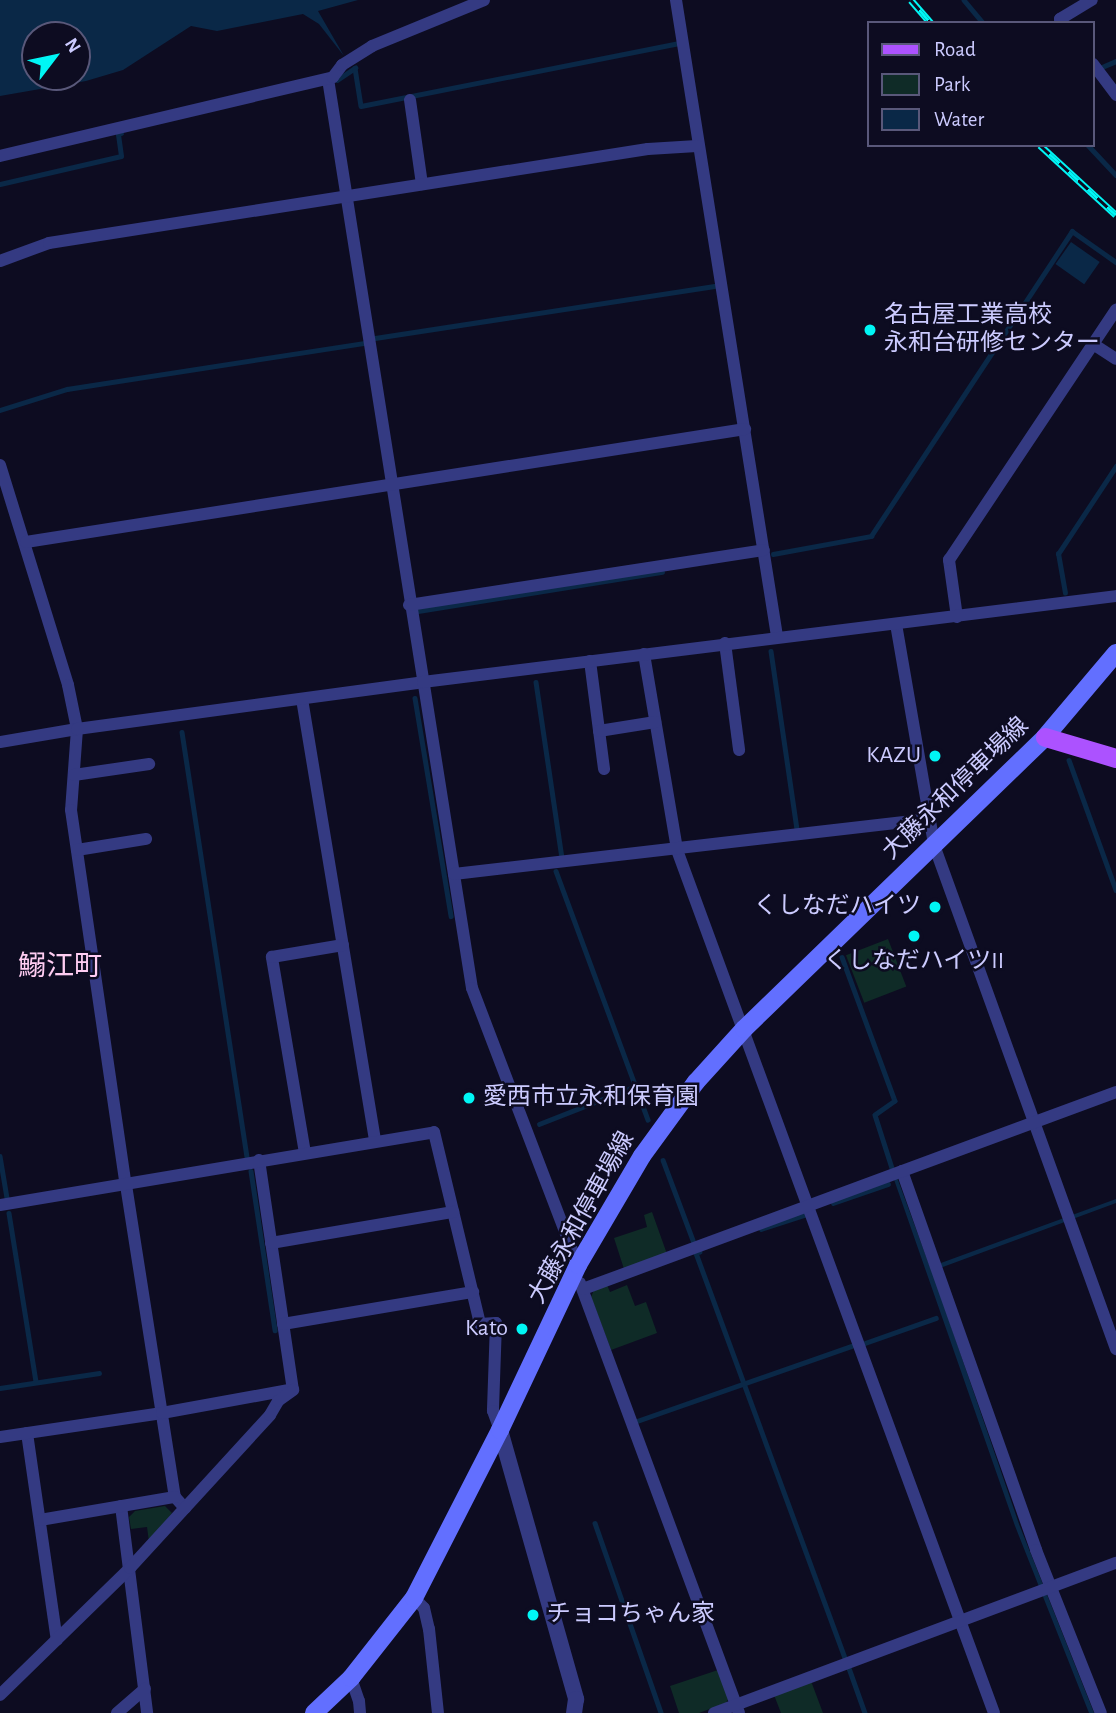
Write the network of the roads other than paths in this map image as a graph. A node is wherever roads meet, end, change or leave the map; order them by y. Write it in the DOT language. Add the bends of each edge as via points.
graph roads {
  1 [pos="484,0"];
  2 [pos="676,0"];
  3 [pos="1092,0"];
  4 [pos="1062,21"];
  5 [pos="1095,67"];
  6 [pos="328,79"];
  7 [pos="1116,95"];
  8 [pos="410,100"];
  9 [pos="697,146"];
  10 [pos="0,156"];
  11 [pos="422,184"];
  12 [pos="349,195"];
  13 [pos="0,261"];
  14 [pos="1116,310"];
  15 [pos="1093,344"];
  16 [pos="1116,359"];
  17 [pos="745,429"];
  18 [pos="0,465"];
  19 [pos="391,485"];
  20 [pos="26,542"];
  21 [pos="764,550"];
  22 [pos="1116,596"];
  23 [pos="409,605"];
  24 [pos="957,617"];
  25 [pos="896,624"];
  26 [pos="777,636"];
  27 [pos="725,643"];
  28 [pos="1116,653"];
  29 [pos="644,654"];
  30 [pos="590,661"];
  31 [pos="423,682"];
  32 [pos="302,699"];
  33 [pos="655,722"];
  34 [pos="77,729"];
  35 [pos="599,731"];
  36 [pos="1045,737"];
  37 [pos="0,743"];
  38 [pos="739,750"];
  39 [pos="1116,758"];
  40 [pos="149,764"];
  41 [pos="604,769"];
  42 [pos="74,775"];
  43 [pos="928,819"];
  44 [pos="146,839"];
  45 [pos="934,845"];
  46 [pos="77,850"];
  47 [pos="677,850"];
  48 [pos="454,874"];
  49 [pos="343,945"];
  50 [pos="744,1029"];
  51 [pos="1116,1093"];
  52 [pos="1032,1123"];
  53 [pos="375,1141"];
  54 [pos="305,1153"];
  55 [pos="259,1160"];
  56 [pos="897,1173"];
  57 [pos="126,1185"];
  58 [pos="0,1205"];
  59 [pos="807,1206"];
  60 [pos="453,1212"];
  61 [pos="271,1243"];
  62 [pos="577,1267"];
  63 [pos="583,1289"];
  64 [pos="473,1292"];
  65 [pos="283,1324"];
  66 [pos="1116,1349"];
  67 [pos="293,1390"];
  68 [pos="162,1413"];
  69 [pos="500,1430"];
  70 [pos="27,1433"];
  71 [pos="0,1437"];
  72 [pos="175,1497"];
  73 [pos="121,1506"];
  74 [pos="185,1508"];
  75 [pos="40,1520"];
  76 [pos="1116,1563"];
  77 [pos="130,1568"];
  78 [pos="1046,1589"];
  79 [pos="414,1598"];
  80 [pos="959,1620"];
  81 [pos="57,1640"];
  82 [pos="351,1678"];
  83 [pos="145,1689"];
  84 [pos="0,1695"];
  85 [pos="738,1709"];
  86 [pos="117,1713"];
  87 [pos="147,1713"];
  88 [pos="314,1713"];
  89 [pos="360,1713"];
  90 [pos="438,1713"];
  91 [pos="574,1713"];
  92 [pos="714,1713"];
  93 [pos="993,1713"];
  94 [pos="1101,1713"];
  1 -- 6 [label="street" via="372,46"];
  2 -- 9 [label="street"];
  3 -- 4 [label="street"];
  5 -- 7 [label="street"];
  6 -- 10 [label="street"];
  6 -- 12 [label="street"];
  8 -- 11 [label="street"];
  9 -- 11 [label="street" via="649,149"];
  9 -- 17 [label="street"];
  11 -- 12 [label="street"];
  12 -- 13 [label="street" via="49,243"];
  12 -- 19 [label="street"];
  14 -- 15 [label="street"];
  15 -- 16 [label="street"];
  15 -- 24 [label="street" via="949,560"];
  17 -- 19 [label="street"];
  17 -- 21 [label="street"];
  18 -- 20 [label="street"];
  19 -- 20 [label="street"];
  19 -- 23 [label="street"];
  20 -- 34 [label="street"];
  21 -- 23 [label="street"];
  21 -- 26 [label="street"];
  22 -- 24 [label="street"];
  23 -- 31 [label="street"];
  24 -- 25 [label="street"];
  25 -- 26 [label="street"];
  25 -- 43 [label="street"];
  26 -- 27 [label="street"];
  27 -- 29 [label="street"];
  27 -- 38 [label="street"];
  28 -- 36 [label="main road, 大藤永和停車場線"];
  29 -- 30 [label="street"];
  29 -- 33 [label="street"];
  30 -- 31 [label="street"];
  30 -- 35 [label="street"];
  31 -- 32 [label="street"];
  31 -- 48 [label="street"];
  32 -- 34 [label="street"];
  32 -- 49 [label="street"];
  33 -- 35 [label="street"];
  33 -- 47 [label="street"];
  34 -- 37 [label="street"];
  34 -- 42 [label="street"];
  35 -- 41 [label="street"];
  36 -- 39 [label="main road"];
  36 -- 45 [label="main road, 大藤永和停車場線"];
  40 -- 42 [label="street"];
  42 -- 46 [label="street" via="71,810"];
  43 -- 45 [label="street"];
  43 -- 47 [label="street"];
  44 -- 46 [label="street"];
  45 -- 50 [label="main road, 大藤永和停車場線"];
  45 -- 52 [label="street"];
  46 -- 57 [label="street"];
  47 -- 48 [label="street"];
  47 -- 50 [label="street"];
  48 -- 62 [label="street" via="472,988"];
  49 -- 53 [label="street"];
  49 -- 54 [label="street" via="272,957"];
  50 -- 59 [label="street"];
  50 -- 62 [label="main road, 大藤永和停車場線" via="696,1082 642,1156"];
  51 -- 52 [label="street"];
  52 -- 56 [label="street"];
  52 -- 66 [label="street"];
  53 -- 54 [label="street"];
  53 -- 60 [label="street" via="434,1132"];
  54 -- 55 [label="street"];
  55 -- 57 [label="street"];
  55 -- 61 [label="street"];
  56 -- 59 [label="street"];
  56 -- 78 [label="street" via="936,1267"];
  57 -- 58 [label="street"];
  57 -- 68 [label="street"];
  59 -- 63 [label="street"];
  59 -- 80 [label="street"];
  60 -- 61 [label="street"];
  60 -- 64 [label="street"];
  61 -- 65 [label="street"];
  62 -- 63 [label="street"];
  62 -- 69 [label="main road, 大藤永和停車場線"];
  63 -- 85 [label="street"];
  64 -- 65 [label="street"];
  64 -- 69 [label="street" via="480,1324 496,1323 493,1411"];
  65 -- 67 [label="street"];
  67 -- 68 [label="street"];
  67 -- 74 [label="street" via="278,1401"];
  68 -- 70 [label="street"];
  68 -- 72 [label="street"];
  69 -- 79 [label="main road, 大藤永和停車場線"];
  69 -- 91 [label="street" via="576,1699"];
  70 -- 71 [label="street"];
  70 -- 75 [label="street"];
  72 -- 73 [label="street"];
  72 -- 74 [label="street"];
  73 -- 75 [label="street"];
  73 -- 77 [label="street"];
  74 -- 77 [label="street"];
  75 -- 81 [label="street"];
  76 -- 78 [label="street"];
  77 -- 81 [label="street"];
  77 -- 83 [label="street"];
  78 -- 80 [label="street"];
  78 -- 94 [label="street"];
  79 -- 82 [label="main road, 大藤永和停車場線"];
  79 -- 90 [label="street" via="424,1608 429,1629"];
  80 -- 85 [label="street"];
  80 -- 93 [label="street"];
  81 -- 84 [label="street"];
  82 -- 88 [label="main road, 大藤永和停車場線"];
  82 -- 89 [label="street"];
  83 -- 86 [label="street"];
  83 -- 87 [label="street"];
  85 -- 92 [label="street"];
}
